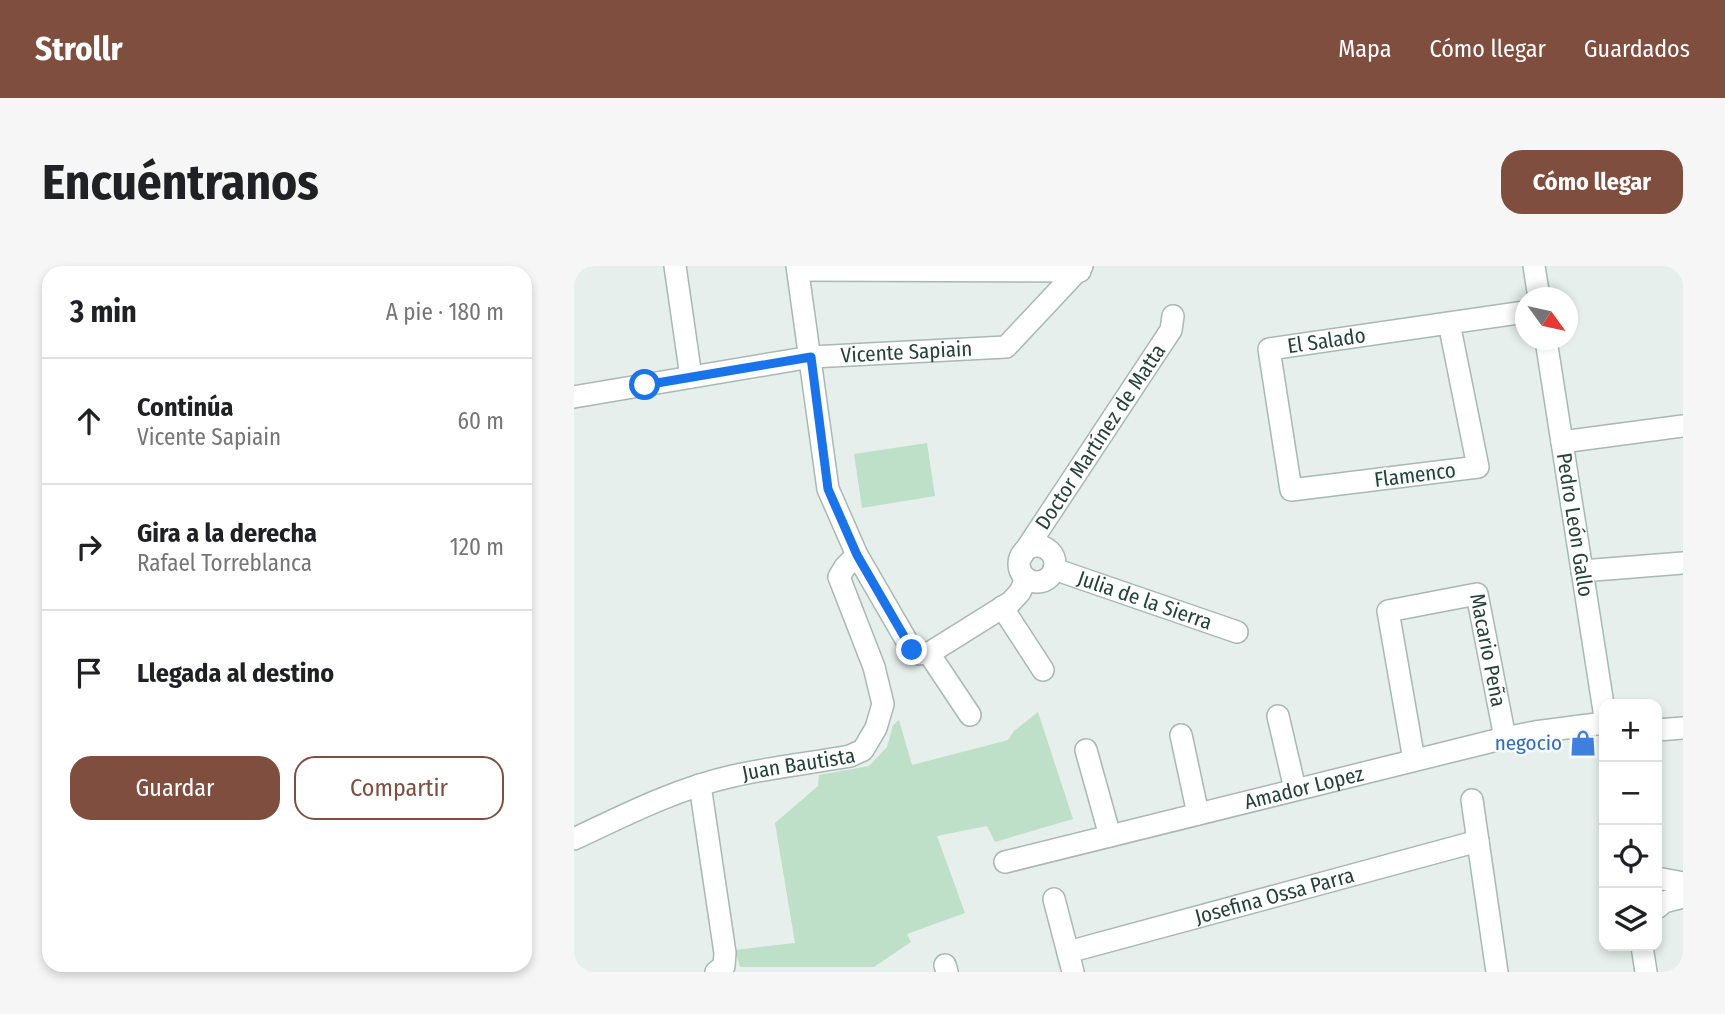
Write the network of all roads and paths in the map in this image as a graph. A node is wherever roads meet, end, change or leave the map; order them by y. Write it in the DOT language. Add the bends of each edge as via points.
graph roads {
  1 [pos="675,266"];
  2 [pos="1534,266"];
  3 [pos="797,268"];
  4 [pos="1081,268"];
  5 [pos="1537,287"];
  6 [pos="1515,313"];
  7 [pos="1173,316"];
  8 [pos="1449,323"];
  9 [pos="1548,350"];
  10 [pos="811,357"];
  11 [pos="691,377"];
  12 [pos="574,397"];
  13 [pos="1683,426"];
  14 [pos="1562,442"];
  15 [pos="1291,490"];
  16 [pos="857,555"];
  17 [pos="1021,556"];
  18 [pos="1683,563"];
  19 [pos="1054,569"];
  20 [pos="1582,571"];
  21 [pos="1026,579"];
  22 [pos="1002,607"];
  23 [pos="1237,632"];
  24 [pos="931,652"];
  25 [pos="1043,670"];
  26 [pos="1602,699"];
  27 [pos="970,715"];
  28 [pos="1278,716"];
  29 [pos="1599,724"];
  30 [pos="1683,728"];
  31 [pos="1662,730"];
  32 [pos="1181,735"];
  33 [pos="1505,738"];
  34 [pos="1086,750"];
  35 [pos="1414,760"];
  36 [pos="699,785"];
  37 [pos="1296,789"];
  38 [pos="1472,800"];
  39 [pos="1198,814"];
  40 [pos="1110,836"];
  41 [pos="574,839"];
  42 [pos="1478,841"];
  43 [pos="1005,862"];
  44 [pos="1662,878"];
  45 [pos="1683,883"];
  46 [pos="1683,897"];
  47 [pos="1054,900"];
  48 [pos="1662,904"];
  49 [pos="1643,951"];
  50 [pos="1071,962"];
  51 [pos="716,972"];
  52 [pos="1497,972"];
  53 [pos="1646,972"];
  1 -- 11 [label="street"];
  2 -- 5 [label="street"];
  3 -- 4 [label="street"];
  3 -- 10 [label="street"];
  4 -- 10 [label="street, Vicente Sapiain" via="1006,347"];
  6 -- 8 [label="street, El Salado"];
  7 -- 17 [label="street, Doctor Martínez de Matta" via="1167,337"];
  8 -- 15 [label="street, El Salado" via="1269,349"];
  8 -- 15 [label="street, Flamenco" via="1478,467"];
  9 -- 14 [label="street, Pedro León Gallo"];
  10 -- 11 [label="street, Vicente Sapiain"];
  10 -- 16 [label="street" via="828,489"];
  11 -- 12 [label="street, Vicente Sapiain"];
  13 -- 14 [label="street"];
  14 -- 20 [label="street, Pedro León Gallo"];
  16 -- 24 [label="street" via="912,650"];
  16 -- 36 [label="street, Juan Bautista" via="839,577 874,667 883,704 863,750"];
  17 -- 19 [label="street" via="1029,548 1041,546 1053,555"];
  17 -- 21 [label="street" via="1020,569"];
  18 -- 20 [label="street"];
  19 -- 21 [label="street" via="1044,581"];
  19 -- 23 [label="street, Julia de la Sierra"];
  20 -- 26 [label="street, Pedro León Gallo"];
  21 -- 22 [label="street" via="1020,592"];
  22 -- 24 [label="street"];
  22 -- 25 [label="street"];
  24 -- 27 [label="street"];
  28 -- 37 [label="street"];
  29 -- 33 [label="street, Amador Lopez"];
  30 -- 31 [label="street"];
  32 -- 39 [label="street"];
  33 -- 35 [label="street, Amador Lopez"];
  33 -- 35 [label="street, Macario Peña" via="1476,594 1388,611"];
  34 -- 40 [label="street"];
  35 -- 37 [label="street, Amador Lopez"];
  36 -- 41 [label="street, Juan Bautista"];
  36 -- 51 [label="street" via="725,953 724,966"];
  37 -- 39 [label="street, Amador Lopez"];
  38 -- 42 [label="street"];
  39 -- 40 [label="street, Amador Lopez"];
  40 -- 43 [label="street, Amador Lopez"];
  42 -- 50 [label="street, Josefina Ossa Parra"];
  42 -- 52 [label="street"];
  44 -- 45 [label="street"];
  46 -- 48 [label="street"];
  47 -- 50 [label="street"];
  49 -- 53 [label="street"];
}
